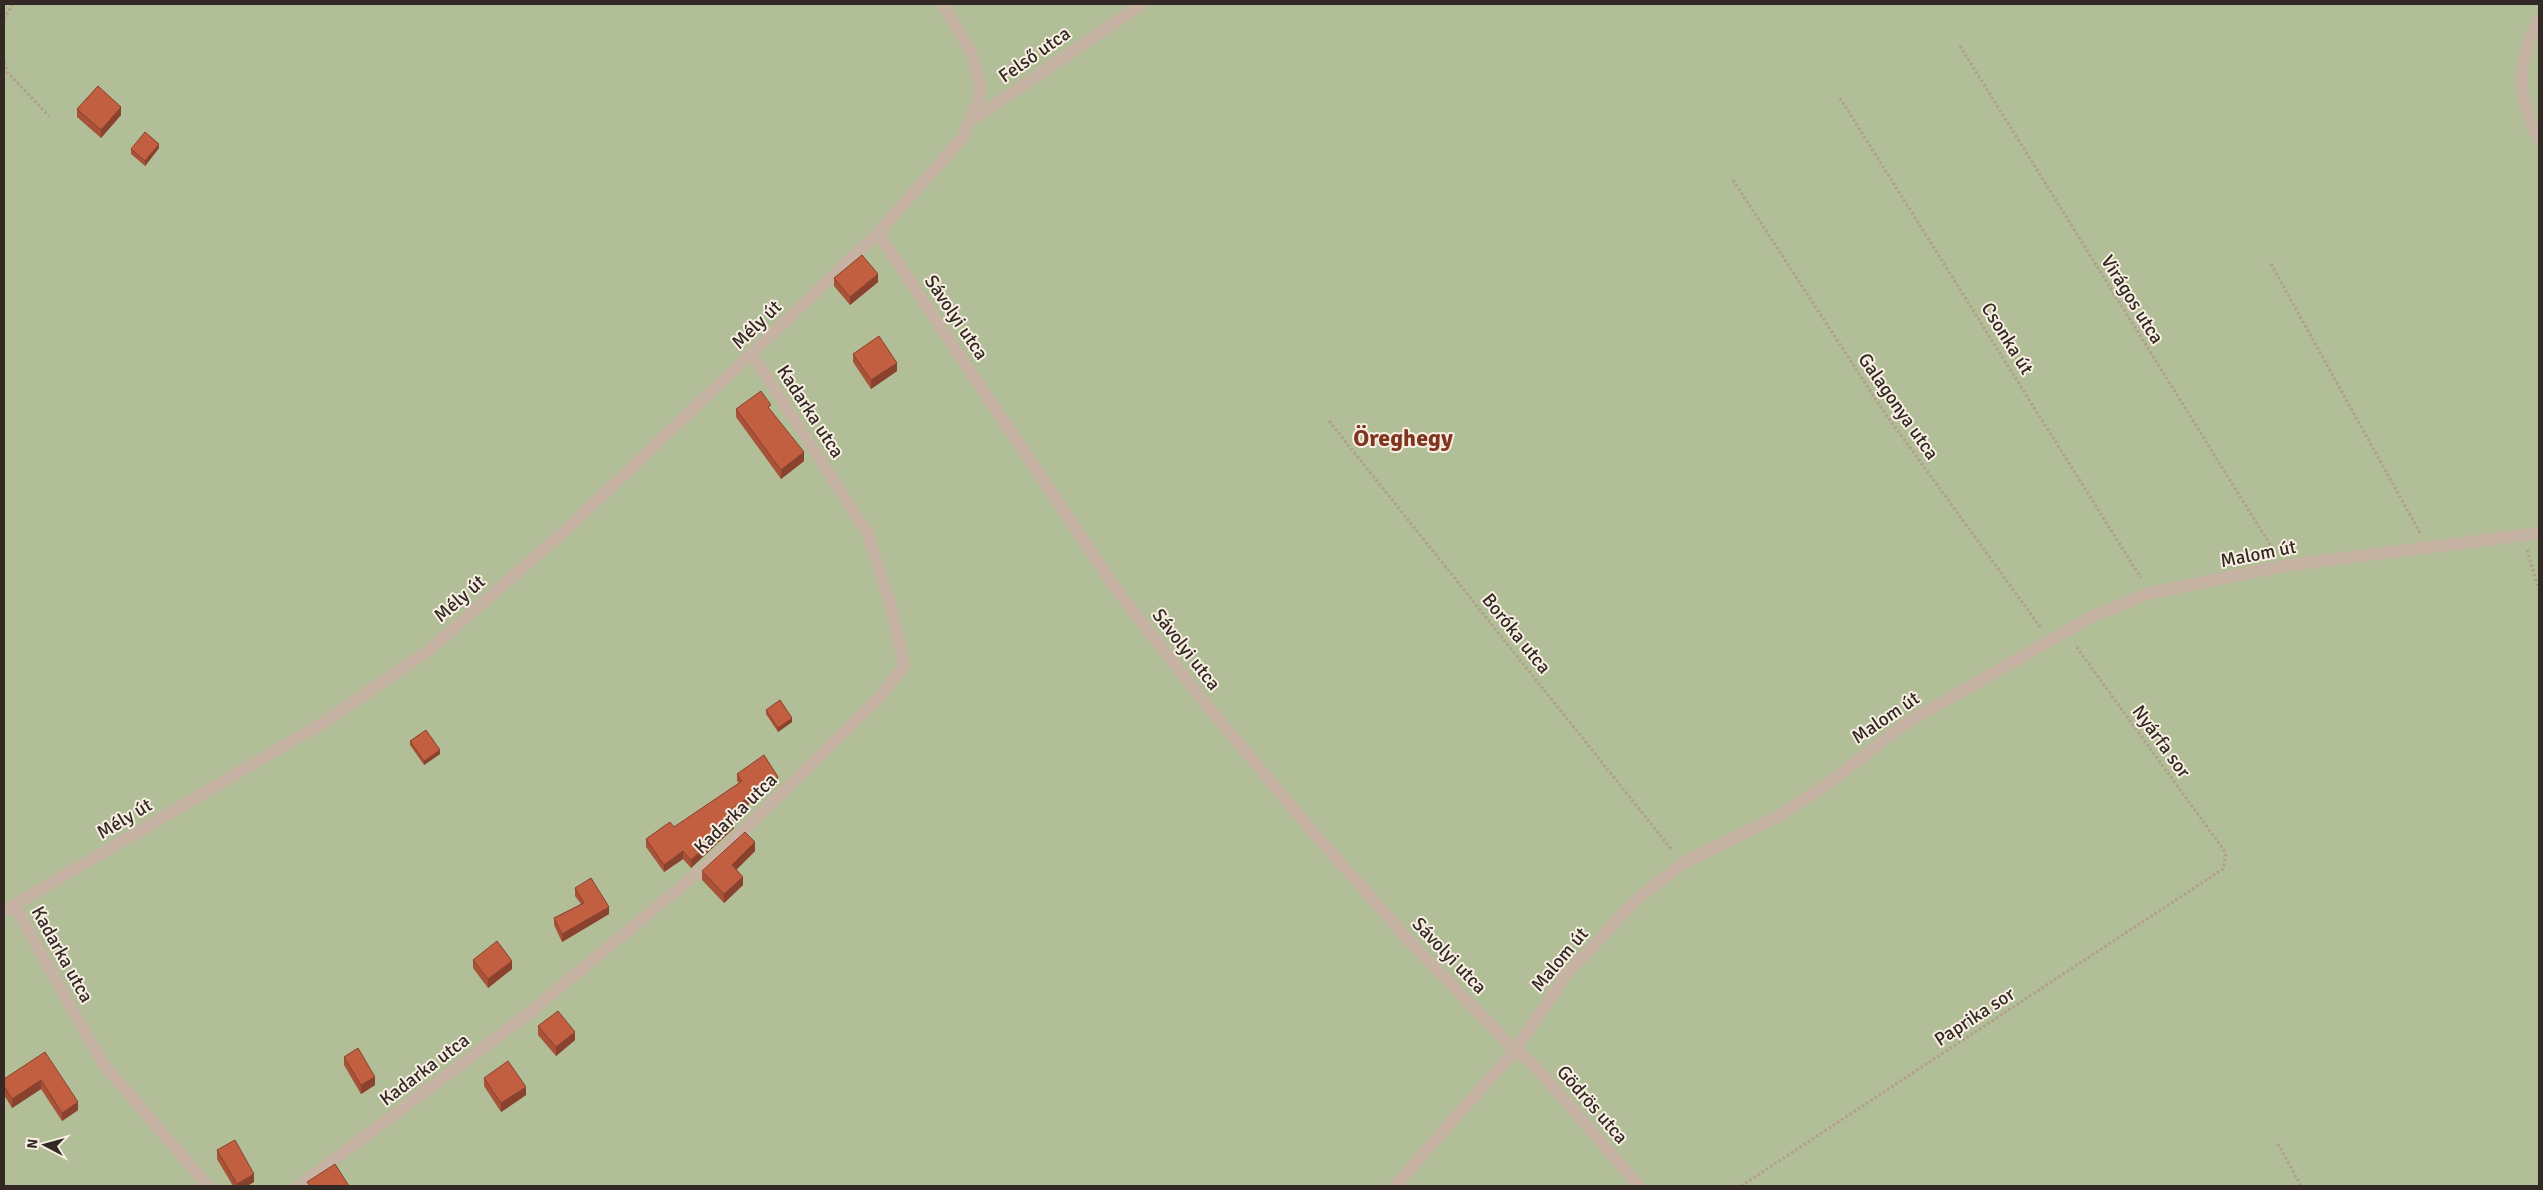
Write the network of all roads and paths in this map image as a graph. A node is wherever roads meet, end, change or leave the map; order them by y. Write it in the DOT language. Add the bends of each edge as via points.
graph roads {
  1 [pos="13,4"];
  2 [pos="943,4"];
  3 [pos="1142,4"];
  4 [pos="4,19"];
  5 [pos="2539,19"];
  6 [pos="1960,46"];
  7 [pos="4,62"];
  8 [pos="1840,98"];
  9 [pos="49,116"];
  10 [pos="972,120"];
  11 [pos="2539,140"];
  12 [pos="1733,180"];
  13 [pos="878,233"];
  14 [pos="2271,264"];
  15 [pos="752,354"];
  16 [pos="1329,421"];
  17 [pos="2539,532"];
  18 [pos="2522,535"];
  19 [pos="2427,546"];
  20 [pos="2283,566"];
  21 [pos="2539,590"];
  22 [pos="2150,593"];
  23 [pos="2066,633"];
  24 [pos="2052,641"];
  25 [pos="1683,863"];
  26 [pos="2223,869"];
  27 [pos="9,908"];
  28 [pos="1515,1050"];
  29 [pos="2278,1144"];
  30 [pos="208,1186"];
  31 [pos="299,1186"];
  32 [pos="1395,1186"];
  33 [pos="1639,1186"];
  34 [pos="1741,1186"];
  35 [pos="2301,1186"];
  1 -- 4 [label="path"];
  2 -- 10 [label="street" via="971,52 977,71 979,100"];
  3 -- 10 [label="street, Felső utca"];
  5 -- 11 [label="street" via="2526,51 2521,78 2525,105"];
  6 -- 20 [label="path, Virágos utca"];
  7 -- 9 [label="path" via="8,73"];
  8 -- 22 [label="path, Csonka út"];
  10 -- 13 [label="street, Mély út" via="946,159"];
  12 -- 24 [label="path, Galagonya utca" via="1882,409"];
  13 -- 15 [label="street, Mély út"];
  13 -- 28 [label="street, Sávolyi utca" via="1116,589 1308,827 1412,943"];
  14 -- 19 [label="path"];
  15 -- 27 [label="street, Mély út" via="569,527 428,651 324,722"];
  15 -- 31 [label="street, Kadarka utca" via="868,534 892,610 904,666 878,699 712,862 524,1017"];
  16 -- 25 [label="path, Boróka utca"];
  17 -- 18 [label="street, Malom út"];
  18 -- 19 [label="street, Malom út"];
  18 -- 21 [label="path"];
  19 -- 20 [label="street, Malom út"];
  20 -- 22 [label="street, Malom út"];
  22 -- 23 [label="street, Malom út" via="2090,617"];
  23 -- 24 [label="street, Malom út"];
  23 -- 26 [label="path, Nyárfa sor" via="2226,853"];
  24 -- 25 [label="street, Malom út" via="1903,724 1829,783 1775,818"];
  25 -- 28 [label="street, Malom út" via="1635,902 1566,975"];
  26 -- 34 [label="path, Paprika sor"];
  27 -- 30 [label="street, Kadarka utca" via="103,1064"];
  28 -- 32 [label="street, Malom út"];
  28 -- 33 [label="street, Gödrös utca" via="1537,1068"];
  29 -- 35 [label="path"];
}
